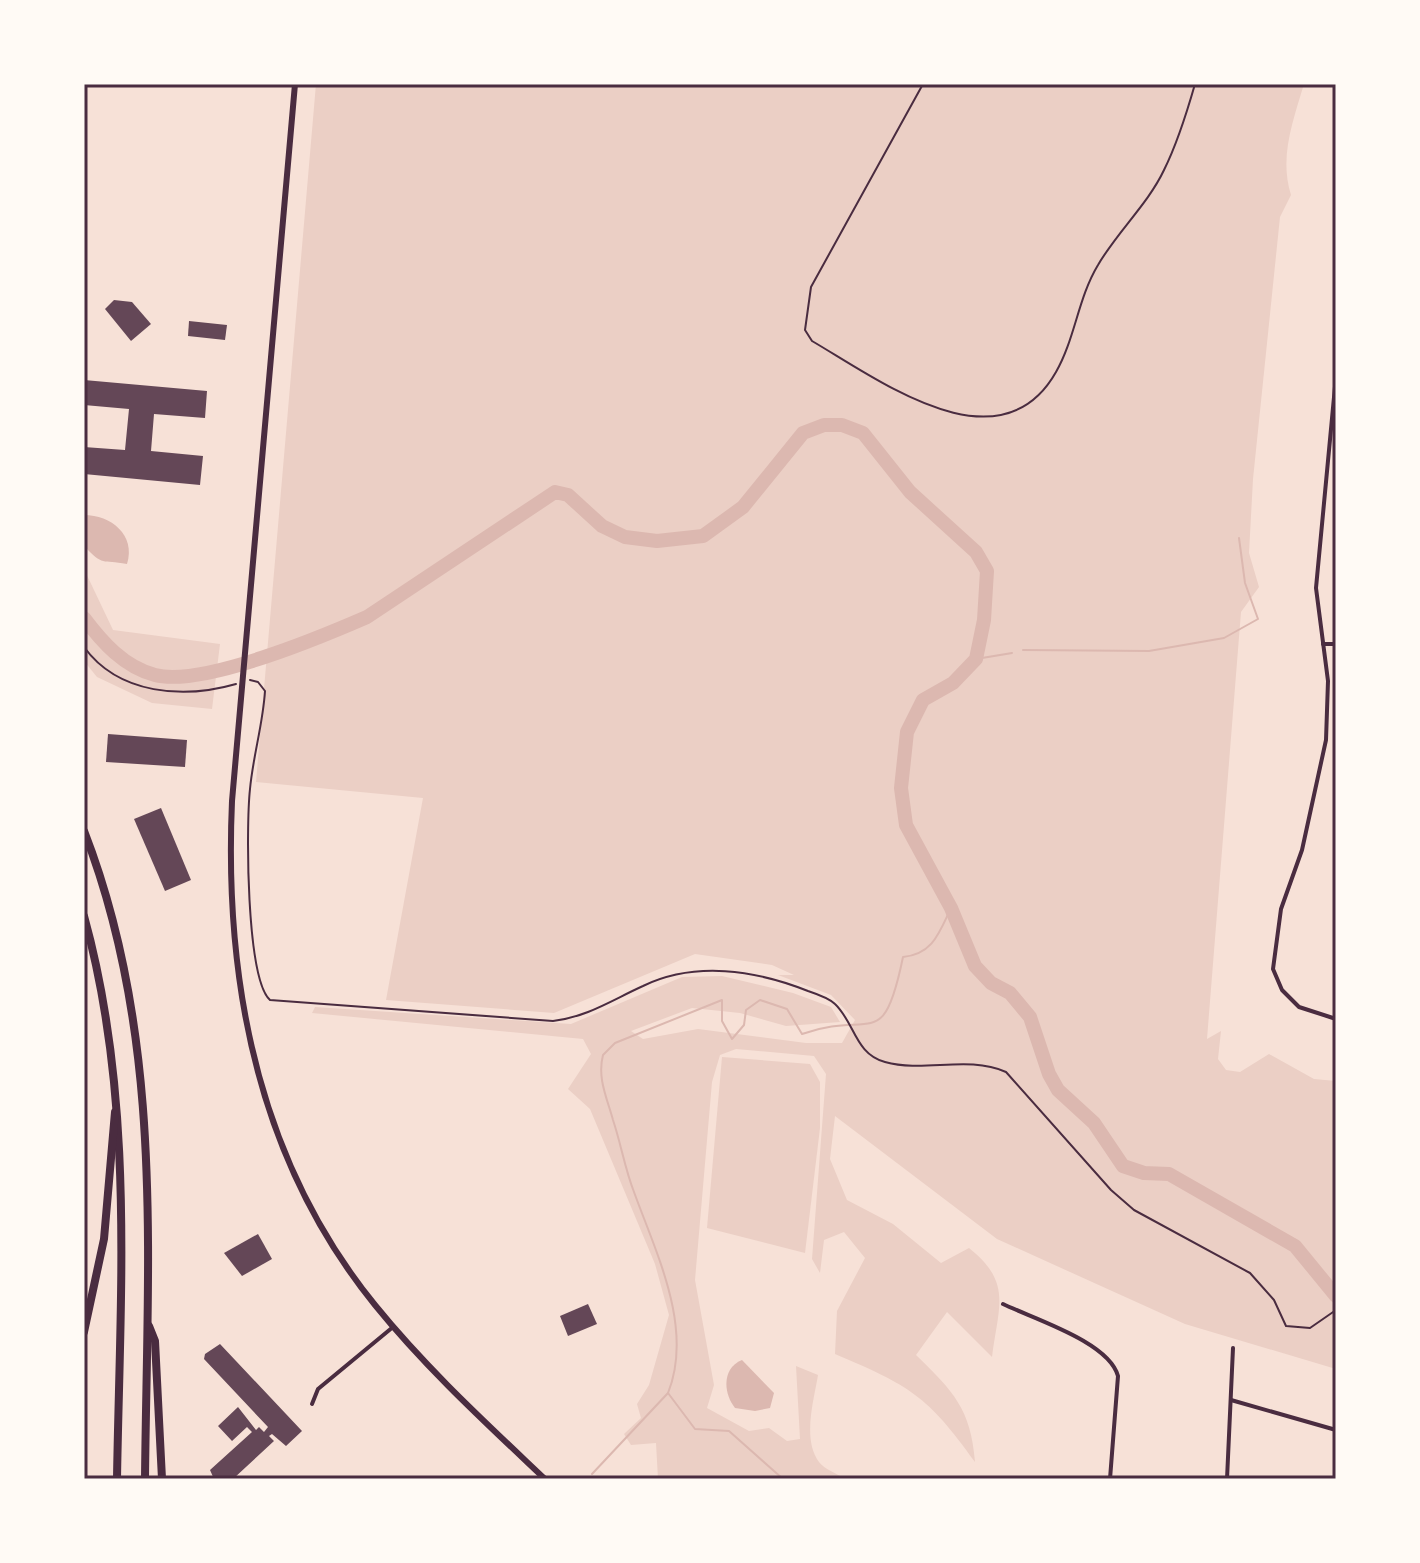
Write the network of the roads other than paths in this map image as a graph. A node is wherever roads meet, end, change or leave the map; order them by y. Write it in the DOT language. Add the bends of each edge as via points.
graph roads {
  1 [pos="295,84"];
  2 [pos="923,84"];
  3 [pos="1195,84"];
  4 [pos="1336,380"];
  5 [pos="1323,644"];
  6 [pos="1336,644"];
  7 [pos="84,831"];
  8 [pos="84,916"];
  9 [pos="1336,1019"];
  10 [pos="117,1103"];
  11 [pos="1003,1304"];
  12 [pos="147,1321"];
  13 [pos="393,1327"];
  14 [pos="84,1332"];
  15 [pos="1233,1348"];
  16 [pos="1231,1400"];
  17 [pos="312,1404"];
  18 [pos="1336,1430"];
  19 [pos="117,1479"];
  20 [pos="145,1479"];
  21 [pos="162,1479"];
  22 [pos="545,1479"];
  23 [pos="1110,1479"];
  24 [pos="1227,1479"];
  1 -- 13 [label="main road" via="240,695 229,859 233,952 258,1074 290,1160 327,1237"];
  2 -- 3 [label="lane" via="811,287 805,330 812,341 895,388 953,415 976,418 1019,411 1057,371 1085,288 1164,170"];
  4 -- 5 [label="street" via="1316,588"];
  5 -- 6 [label="street"];
  5 -- 9 [label="street" via="1326,740 1302,850 1281,909 1273,969 1282,990 1299,1007"];
  7 -- 12 [label="highway" via="119,940 140,1053 147,1153"];
  8 -- 10 [label="highway" via="106,1014"];
  10 -- 14 [label="highway" via="104,1239"];
  10 -- 19 [label="highway"];
  11 -- 23 [label="street" via="1101,1350 1115,1366"];
  12 -- 20 [label="highway"];
  12 -- 21 [label="highway" via="155,1341"];
  13 -- 17 [label="street" via="318,1389"];
  13 -- 22 [label="main road"];
  15 -- 16 [label="street"];
  16 -- 18 [label="street"];
  16 -- 24 [label="street"];
}
